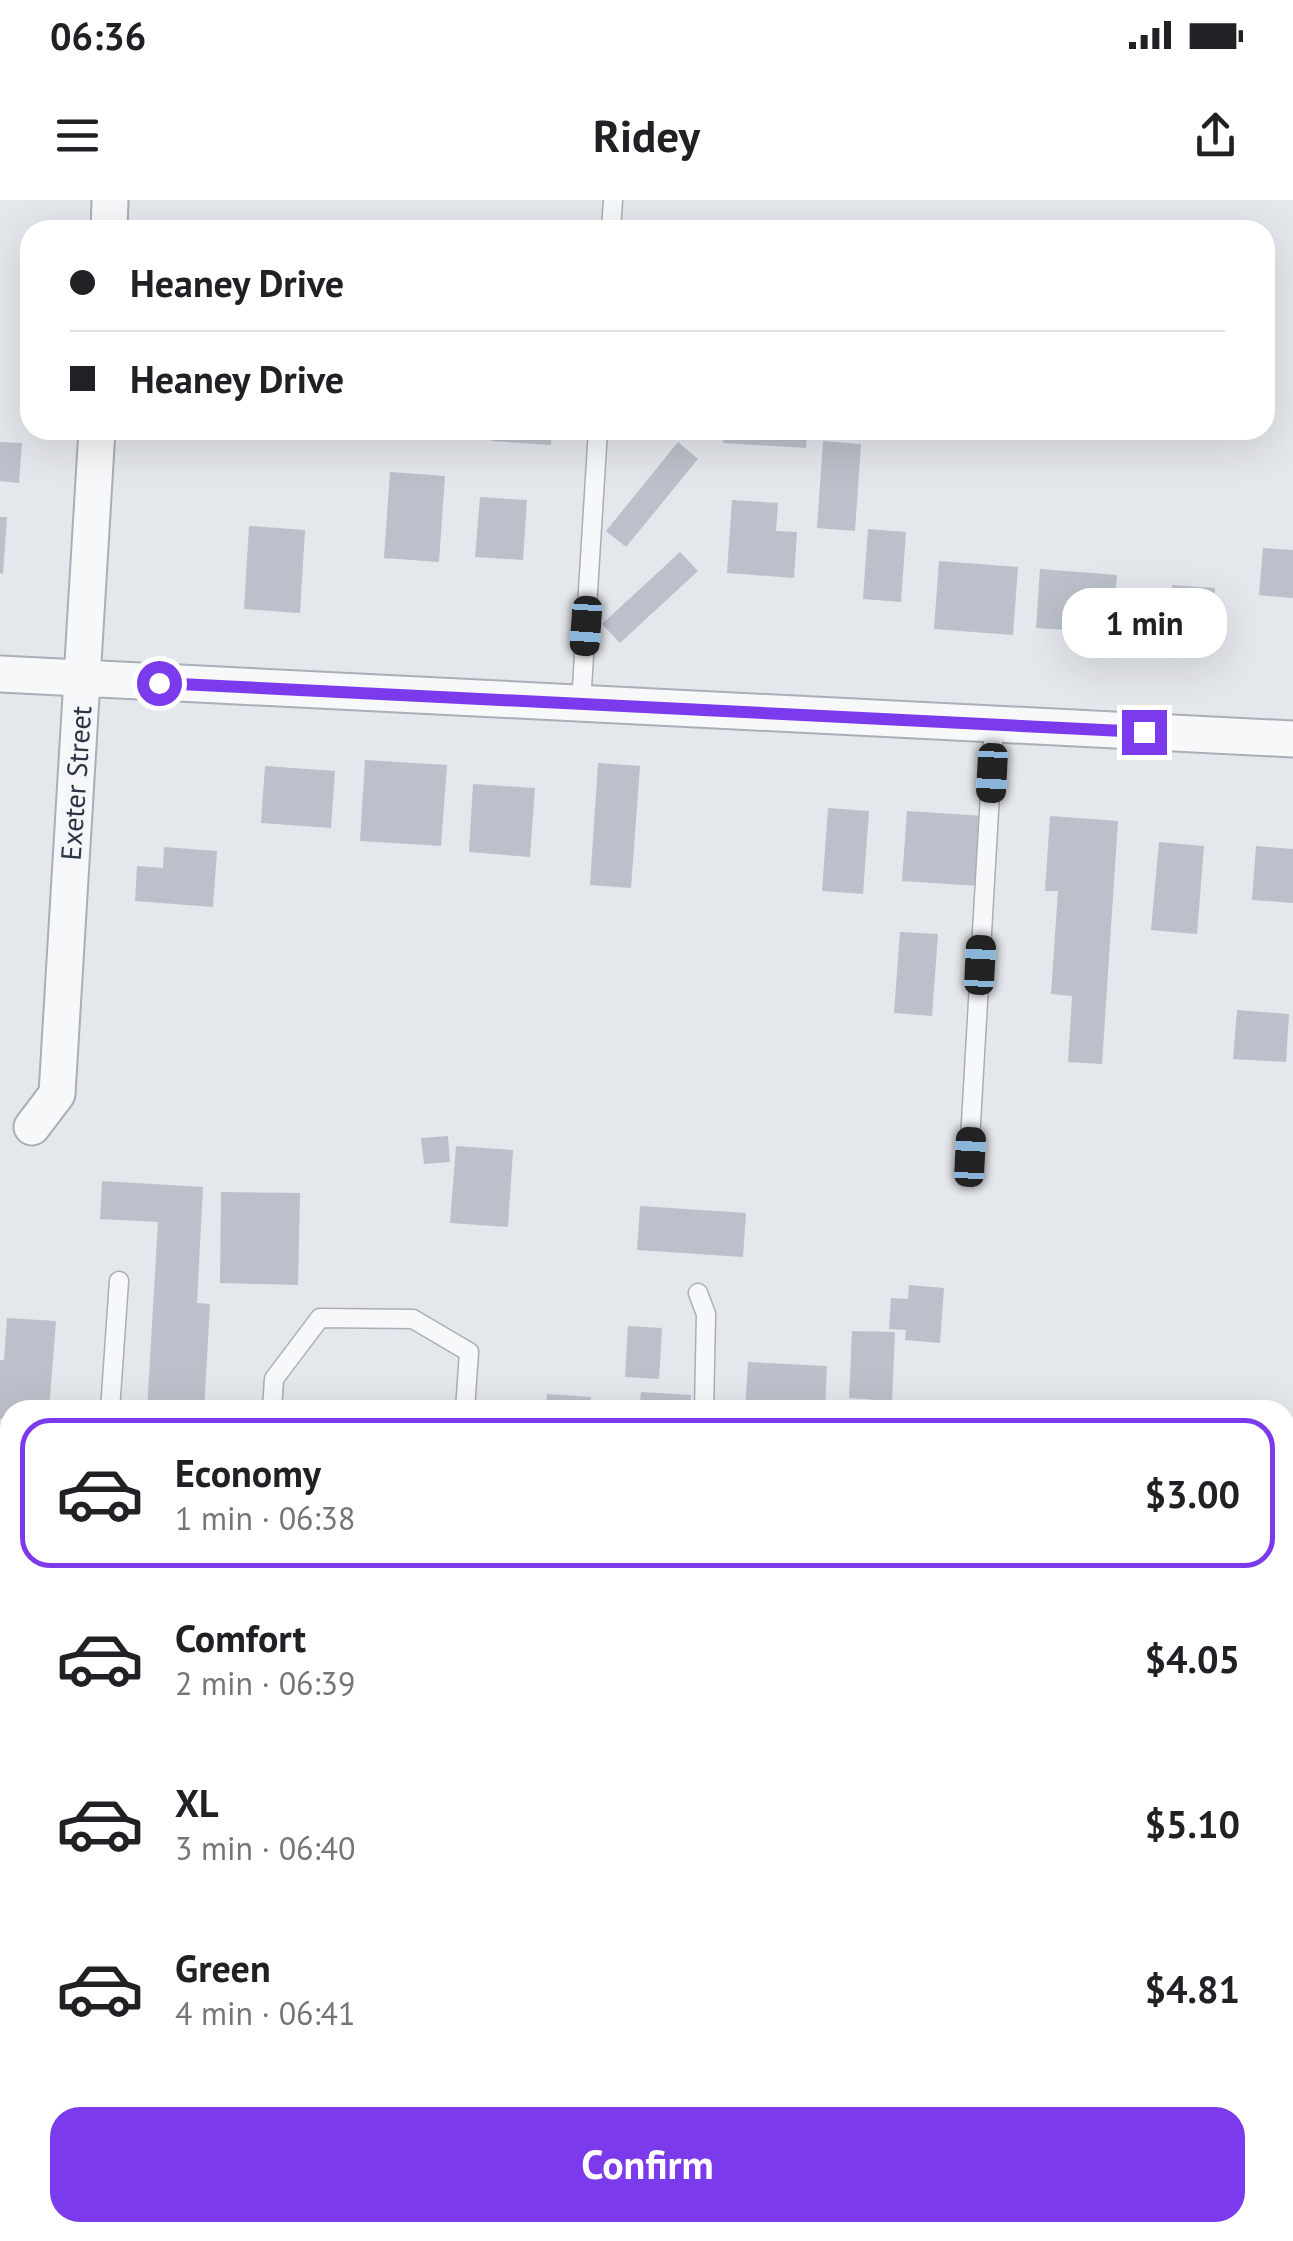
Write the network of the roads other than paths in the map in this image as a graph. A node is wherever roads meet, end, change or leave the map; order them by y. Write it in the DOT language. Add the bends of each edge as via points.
graph roads {
  1 [pos="96,440"];
  2 [pos="597,440"];
  3 [pos="0,674"];
  4 [pos="82,679"];
  5 [pos="581,704"];
  6 [pos="994,724"];
  7 [pos="1293,739"];
  8 [pos="32,1127"];
  9 [pos="970,1157"];
  10 [pos="119,1282"];
  11 [pos="698,1294"];
  12 [pos="111,1400"];
  13 [pos="273,1400"];
  14 [pos="466,1400"];
  15 [pos="704,1400"];
  1 -- 4 [label="street, Exeter Street"];
  2 -- 5 [label="lane"];
  3 -- 4 [label="street"];
  4 -- 5 [label="street"];
  4 -- 8 [label="street, Exeter Street" via="57,1094"];
  5 -- 6 [label="street"];
  6 -- 7 [label="street"];
  6 -- 9 [label="lane"];
  10 -- 12 [label="lane"];
  11 -- 15 [label="lane" via="706,1314"];
  13 -- 14 [label="lane" via="274,1379 320,1318 413,1319 469,1352"];
}
